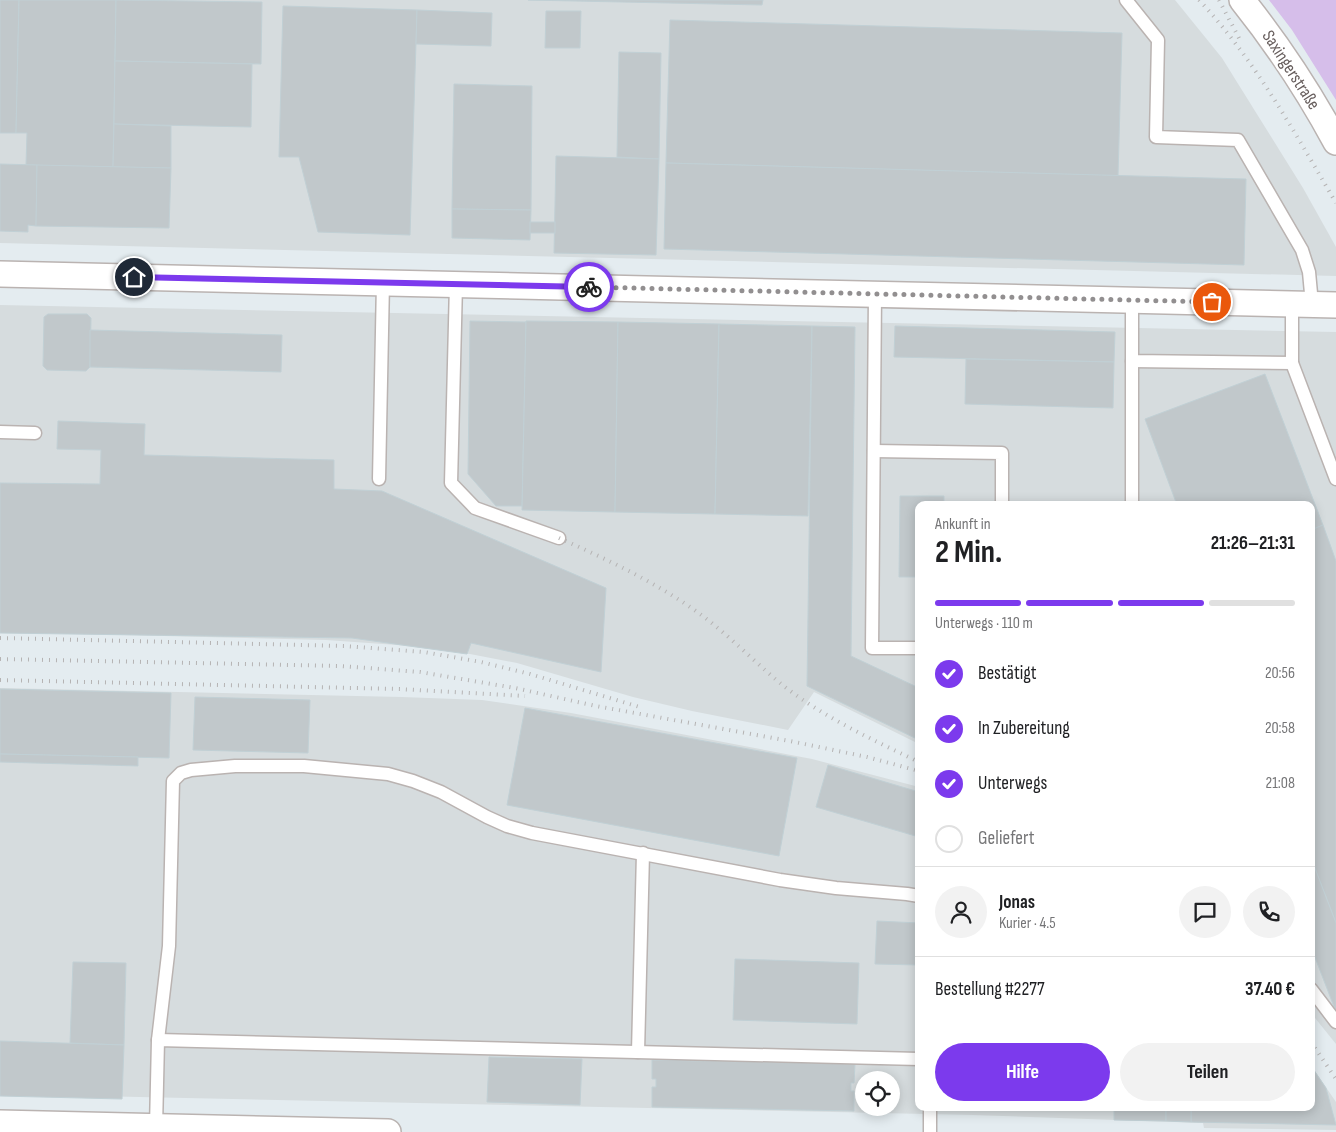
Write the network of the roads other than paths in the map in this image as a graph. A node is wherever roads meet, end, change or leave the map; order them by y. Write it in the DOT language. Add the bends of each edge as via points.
graph roads {
  1 [pos="1126,0"];
  2 [pos="1242,0"];
  3 [pos="1336,142"];
  4 [pos="0,274"];
  5 [pos="383,282"];
  6 [pos="456,284"];
  7 [pos="875,294"];
  8 [pos="1132,300"];
  9 [pos="1314,304"];
  10 [pos="1132,361"];
  11 [pos="1292,363"];
  12 [pos="0,432"];
  13 [pos="35,432"];
  14 [pos="874,451"];
  15 [pos="379,479"];
  16 [pos="1336,479"];
  17 [pos="1002,501"];
  18 [pos="1132,501"];
  19 [pos="559,538"];
  20 [pos="915,648"];
  21 [pos="643,853"];
  22 [pos="915,895"];
  23 [pos="1315,993"];
  24 [pos="1336,1022"];
  25 [pos="158,1040"];
  26 [pos="638,1052"];
  27 [pos="915,1059"];
  28 [pos="930,1111"];
  29 [pos="0,1124"];
  30 [pos="156,1127"];
  31 [pos="82,1129"];
  32 [pos="231,1130"];
  33 [pos="371,1132"];
  34 [pos="388,1132"];
  35 [pos="930,1132"];
  1 -- 9 [label="lane" via="1158,40 1156,137 1238,140 1302,250"];
  2 -- 3 [label="street, Saxingerstraße" via="1295,72"];
  4 -- 5 [label="street"];
  5 -- 6 [label="street"];
  5 -- 15 [label="lane"];
  6 -- 7 [label="street"];
  6 -- 19 [label="lane" via="451,483 475,508"];
  7 -- 8 [label="street"];
  7 -- 14 [label="lane"];
  8 -- 9 [label="street"];
  8 -- 10 [label="lane"];
  9 -- 11 [label="lane"];
  10 -- 11 [label="lane"];
  10 -- 18 [label="lane"];
  11 -- 16 [label="lane"];
  12 -- 13 [label="lane"];
  14 -- 17 [label="lane" via="1002,453"];
  14 -- 20 [label="lane" via="872,648"];
  21 -- 22 [label="lane" via="780,880"];
  21 -- 25 [label="lane" via="507,826 441,792 388,774 304,766 191,770 173,781 169,946"];
  21 -- 26 [label="lane"];
  23 -- 24 [label="lane"];
  25 -- 26 [label="lane"];
  25 -- 30 [label="lane"];
  26 -- 27 [label="lane"];
  28 -- 35 [label="lane"];
  29 -- 31 [label="street"];
  30 -- 31 [label="street"];
  30 -- 32 [label="street"];
  32 -- 33 [label="street"];
  33 -- 34 [label="street"];
}
